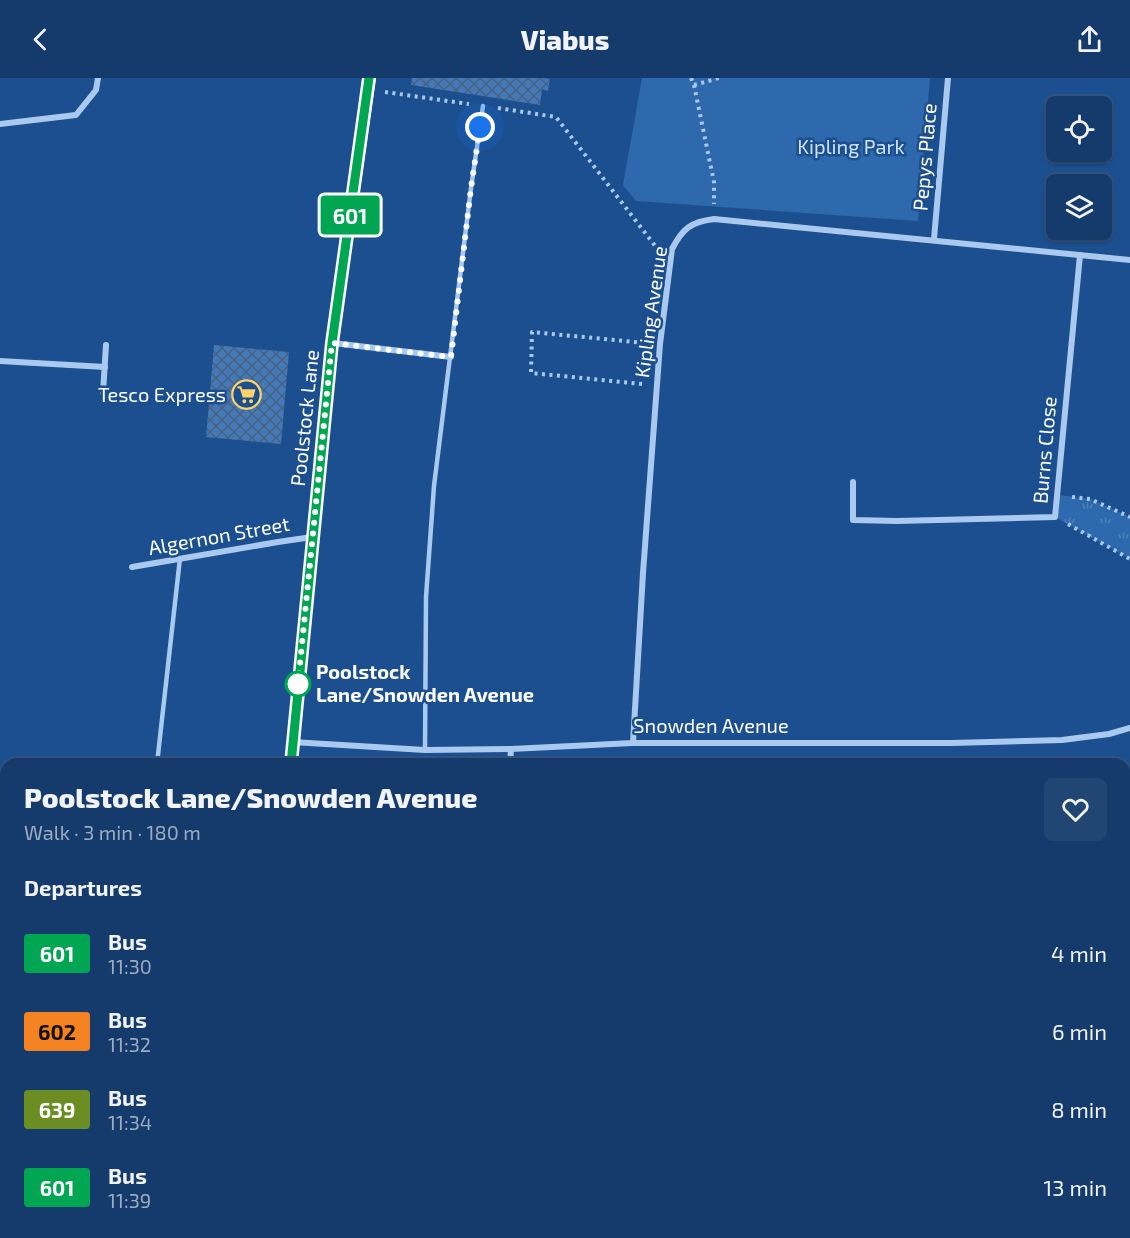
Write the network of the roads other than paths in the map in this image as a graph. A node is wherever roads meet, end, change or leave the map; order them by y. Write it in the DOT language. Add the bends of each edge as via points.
graph roads {
  1 [pos="98,78"];
  2 [pos="948,78"];
  3 [pos="369,84"];
  4 [pos="483,106"];
  5 [pos="0,124"];
  6 [pos="934,239"];
  7 [pos="1080,255"];
  8 [pos="1130,260"];
  9 [pos="332,343"];
  10 [pos="106,345"];
  11 [pos="451,357"];
  12 [pos="0,361"];
  13 [pos="105,367"];
  14 [pos="103,393"];
  15 [pos="853,482"];
  16 [pos="312,537"];
  17 [pos="180,558"];
  18 [pos="132,567"];
  19 [pos="1130,728"];
  20 [pos="292,742"];
  21 [pos="633,743"];
  22 [pos="511,749"];
  23 [pos="425,750"];
  24 [pos="158,758"];
  25 [pos="291,758"];
  26 [pos="510,758"];
  1 -- 5 [label="street" via="96,90 76,115"];
  2 -- 6 [label="street, Pepys Place"];
  3 -- 9 [label="main road, Poolstock Lane"];
  4 -- 11 [label="lane"];
  6 -- 7 [label="street, Kipling Avenue"];
  6 -- 21 [label="street, Kipling Avenue" via="714,219 701,221 679,236 669,264 660,344"];
  7 -- 8 [label="street, Kipling Avenue"];
  7 -- 15 [label="street, Burns Close" via="1055,517 853,520"];
  9 -- 11 [label="street"];
  9 -- 16 [label="main road, Poolstock Lane"];
  10 -- 13 [label="street"];
  11 -- 23 [label="lane" via="434,486 426,597"];
  12 -- 13 [label="street"];
  13 -- 14 [label="street"];
  16 -- 17 [label="street, Algernon Street"];
  16 -- 20 [label="main road, Poolstock Lane"];
  17 -- 18 [label="street, Algernon Street"];
  17 -- 24 [label="lane"];
  19 -- 21 [label="street, Snowden Avenue" via="1042,741"];
  20 -- 23 [label="street, Snowden Avenue"];
  20 -- 25 [label="main road, Poolstock Lane"];
  21 -- 22 [label="street, Snowden Avenue"];
  22 -- 23 [label="street, Snowden Avenue"];
  22 -- 26 [label="street"];
}
